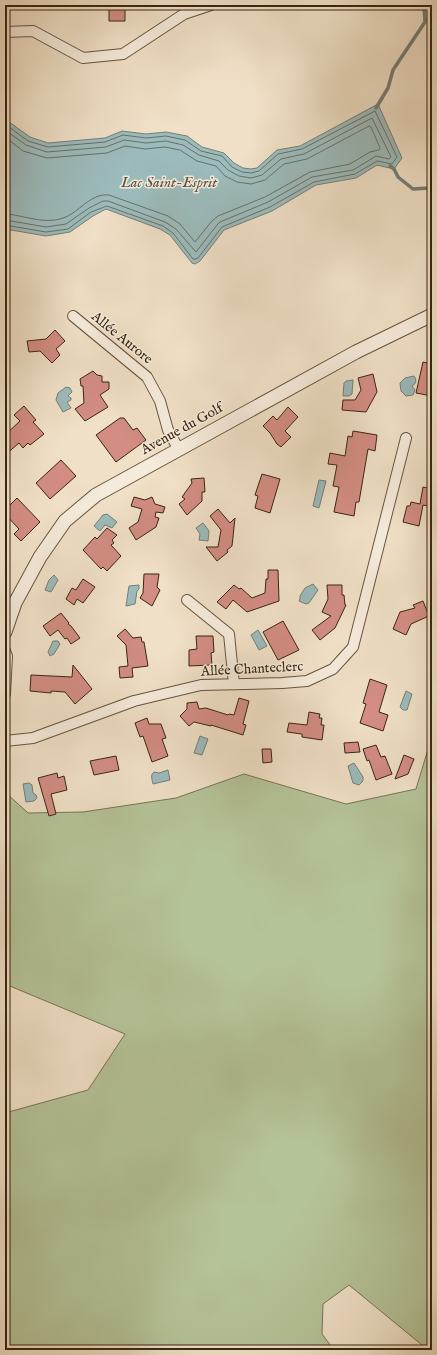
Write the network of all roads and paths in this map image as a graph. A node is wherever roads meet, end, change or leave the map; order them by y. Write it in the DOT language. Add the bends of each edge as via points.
graph roads {
  1 [pos="211,5"];
  2 [pos="5,32"];
  3 [pos="432,315"];
  4 [pos="73,316"];
  5 [pos="406,438"];
  6 [pos="179,450"];
  7 [pos="187,600"];
  8 [pos="5,632"];
  9 [pos="5,651"];
  10 [pos="234,684"];
  11 [pos="5,694"];
  12 [pos="5,742"];
  1 -- 2 [label="street" via="184,14 123,54 83,58 33,32"];
  3 -- 6 [label="street, Avenue du Golf" via="356,352"];
  4 -- 6 [label="street, Allée Aurore" via="147,377 160,402 168,430"];
  5 -- 10 [label="street, Allée Chanteclerc" via="353,646 333,669 307,681"];
  6 -- 8 [label="street, Avenue du Golf" via="96,495 65,521 40,557 15,603"];
  7 -- 10 [label="street" via="229,634"];
  9 -- 11 [label="street" via="8,656"];
  10 -- 12 [label="street, Allée Chanteclerc" via="201,685 134,701 33,738"];
}
